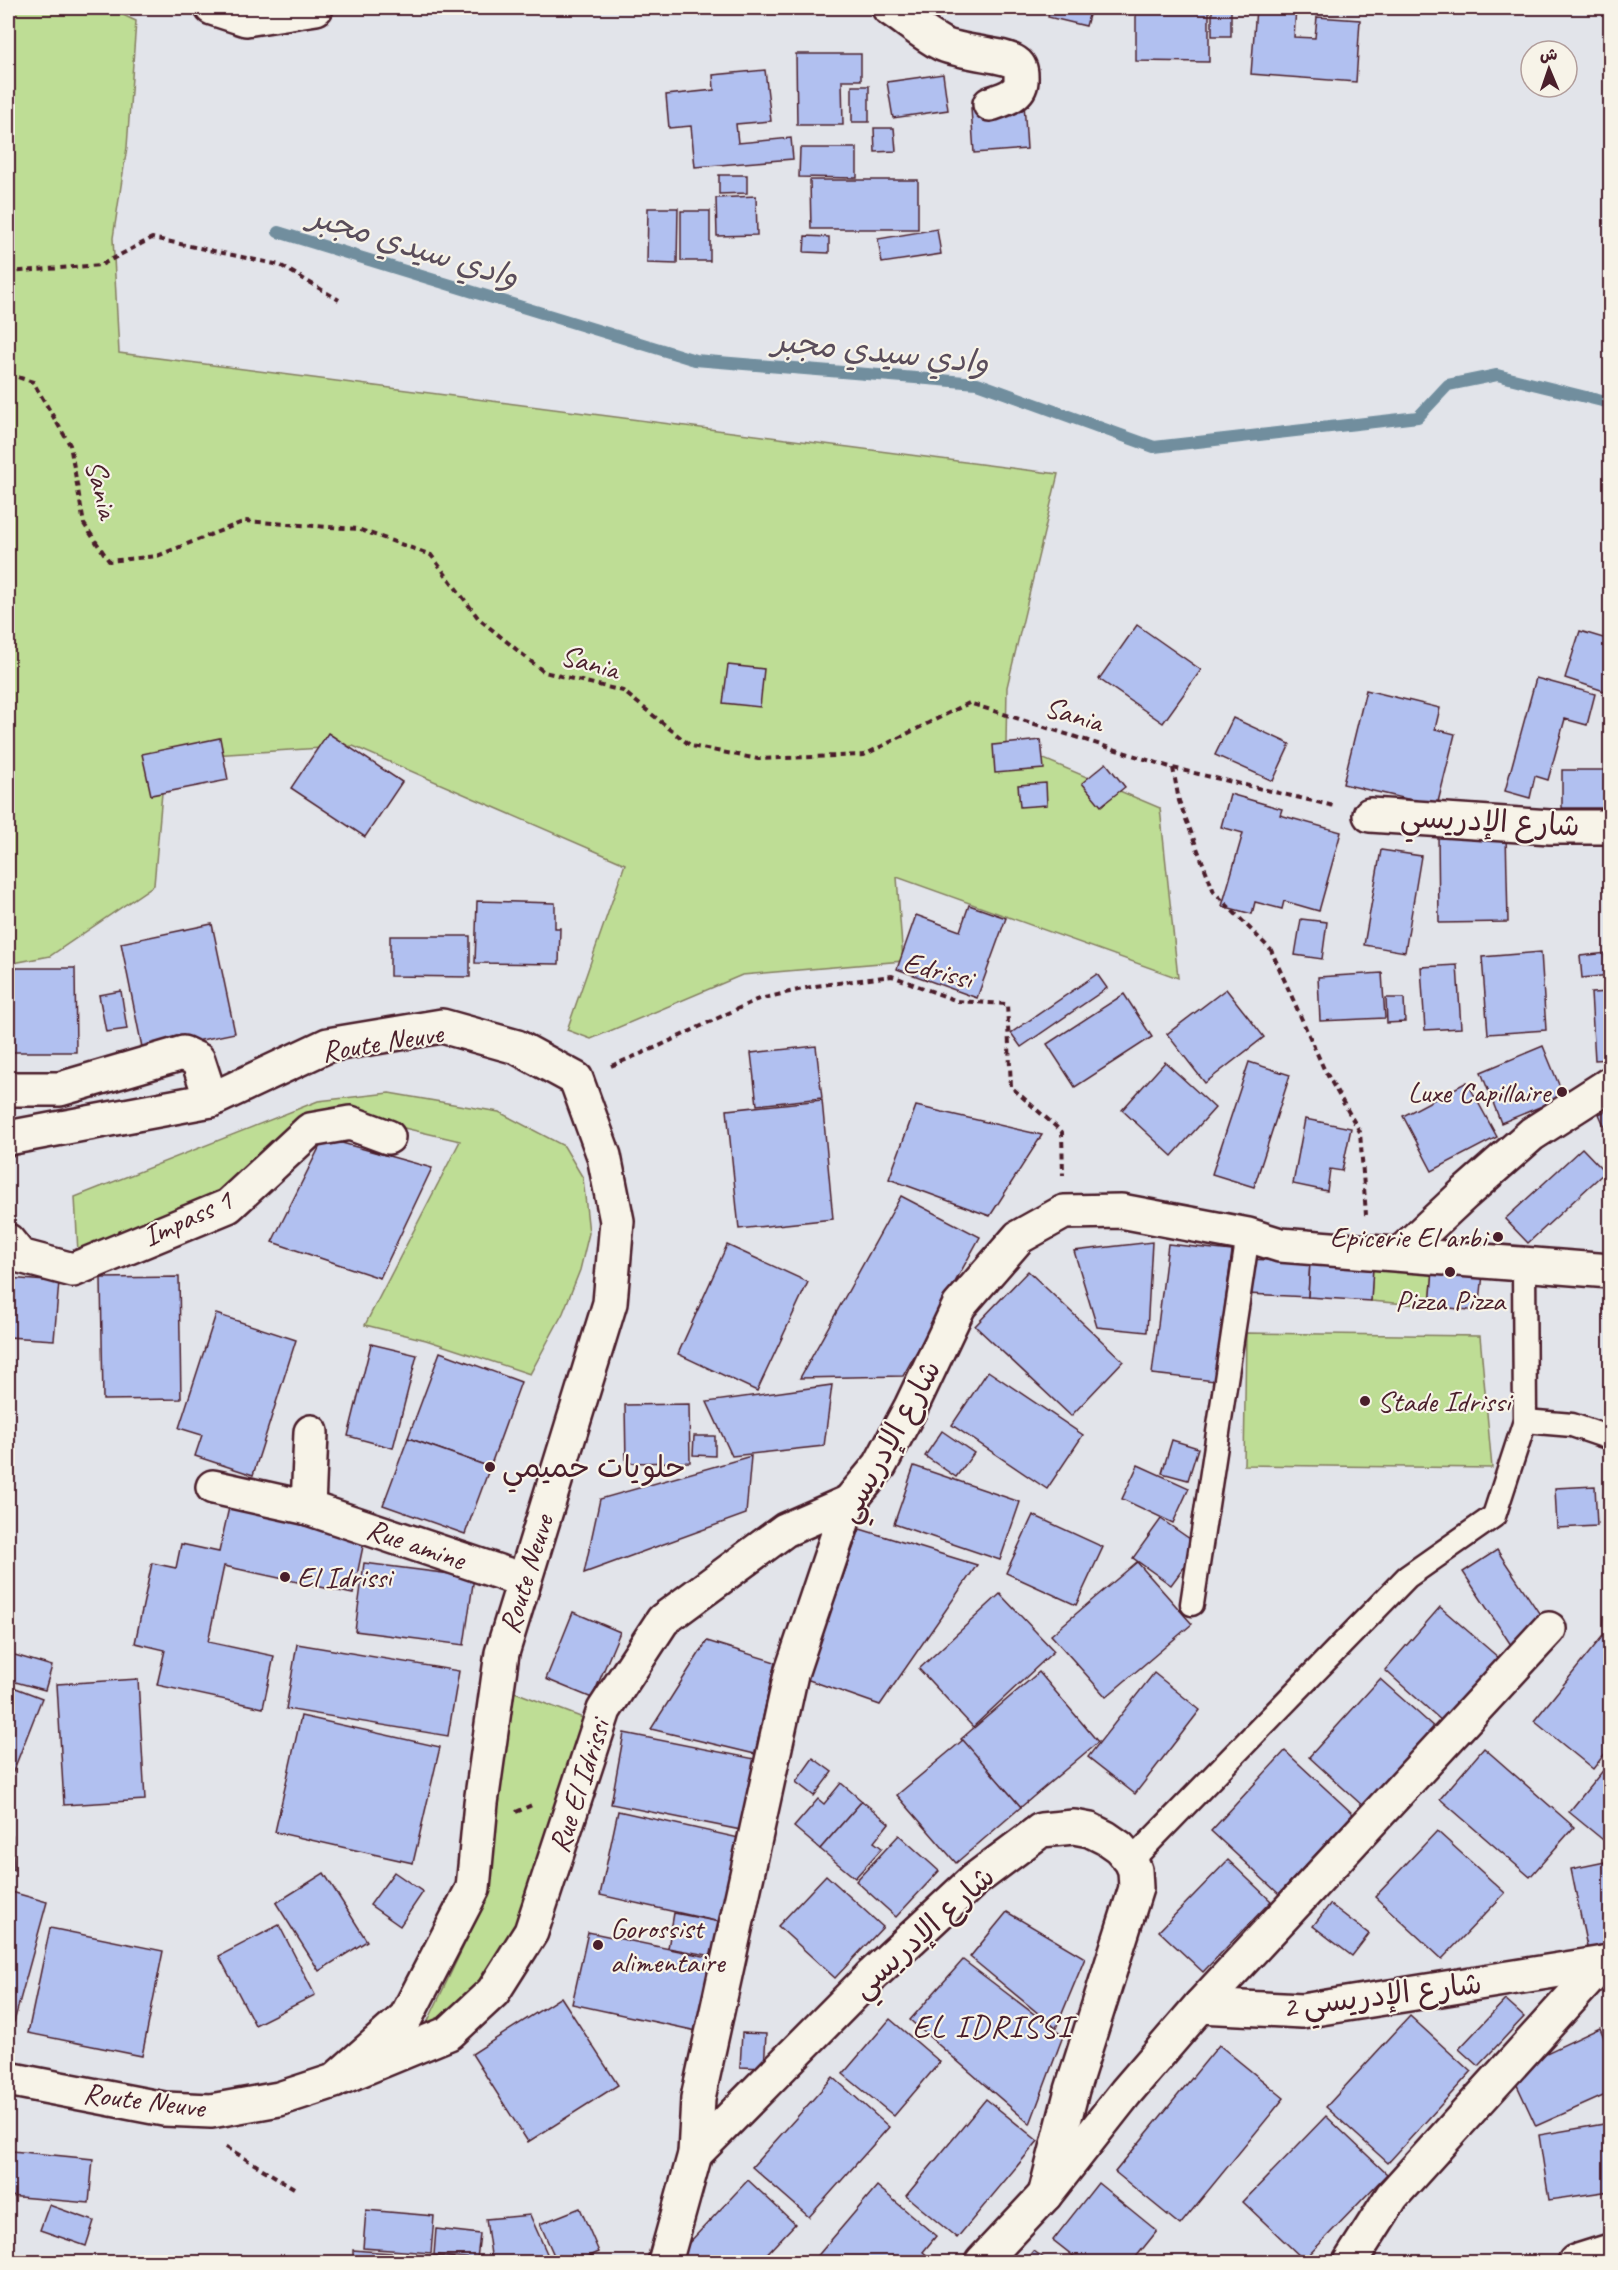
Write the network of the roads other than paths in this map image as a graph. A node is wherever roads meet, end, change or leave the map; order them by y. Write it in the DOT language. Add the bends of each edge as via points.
graph roads {
  1 [pos="212,8"];
  2 [pos="316,8"];
  3 [pos="889,8"];
  4 [pos="990,104"];
  5 [pos="1370,815"];
  6 [pos="1611,827"];
  7 [pos="1611,1084"];
  8 [pos="8,1089"];
  9 [pos="211,1100"];
  10 [pos="388,1137"];
  11 [pos="8,1138"];
  12 [pos="1248,1235"];
  13 [pos="8,1241"];
  14 [pos="1401,1253"];
  15 [pos="1524,1265"];
  16 [pos="1611,1271"];
  17 [pos="1525,1421"];
  18 [pos="311,1432"];
  19 [pos="1611,1438"];
  20 [pos="213,1487"];
  21 [pos="849,1502"];
  22 [pos="308,1508"];
  23 [pos="523,1580"];
  24 [pos="1192,1604"];
  25 [pos="1549,1629"];
  26 [pos="1131,1861"];
  27 [pos="1607,1962"];
  28 [pos="1200,2006"];
  29 [pos="8,2079"];
  30 [pos="334,2081"];
  31 [pos="695,2154"];
  32 [pos="1044,2195"];
  33 [pos="1611,2252"];
  34 [pos="665,2262"];
  35 [pos="982,2262"];
  36 [pos="1350,2262"];
  37 [pos="1575,2262"];
  1 -- 2 [label="street" via="246,19"];
  3 -- 4 [label="street" via="942,44 1018,64 1021,86 1011,97"];
  5 -- 6 [label="street, شارع الإدريسي"];
  7 -- 14 [label="street" via="1532,1134"];
  8 -- 9 [label="street" via="60,1089 183,1053 198,1060"];
  9 -- 11 [label="street, Route Neuve"];
  9 -- 23 [label="street, Route Neuve" via="327,1045 442,1026 517,1047 576,1079 603,1156 616,1221 610,1303"];
  10 -- 13 [label="street, Impass 1" via="350,1123 310,1130 228,1206 74,1270 20,1256"];
  12 -- 14 [label="street, شارع الإدريسي" via="1280,1245"];
  12 -- 21 [label="street, شارع الإدريسي" via="1121,1210 1064,1212 1019,1237 959,1306 880,1465"];
  12 -- 24 [label="lane"];
  14 -- 15 [label="street, شارع الإدريسي"];
  15 -- 16 [label="street, شارع الإدريسي"];
  15 -- 17 [label="lane"];
  17 -- 19 [label="lane" via="1572,1425"];
  17 -- 26 [label="lane" via="1494,1516 1407,1578"];
  18 -- 22 [label="street"];
  20 -- 22 [label="street, Rue amine"];
  21 -- 30 [label="street, Rue El Idrissi" via="785,1530 663,1620 604,1710 531,1932 493,1992 449,2033"];
  21 -- 31 [label="street, شارع الإدريسي" via="791,1674 698,2098"];
  22 -- 23 [label="street, Rue amine"];
  23 -- 30 [label="street, Route Neuve" via="502,1653 473,1888 406,2018"];
  25 -- 28 [label="street"];
  26 -- 31 [label="street, شارع الإدريسي" via="1119,1847 1090,1830 1041,1830 974,1881 869,1978"];
  26 -- 32 [label="street" via="1137,1879 1134,1897 1072,2090"];
  27 -- 28 [label="street, شارع الإدريسي 2" via="1302,2011"];
  27 -- 36 [label="street" via="1392,2196"];
  28 -- 32 [label="street"];
  29 -- 30 [label="street, Route Neuve" via="164,2109 211,2111 279,2099"];
  31 -- 34 [label="street, شارع الإدريسي"];
  32 -- 35 [label="street"];
  33 -- 37 [label="street"];
}
